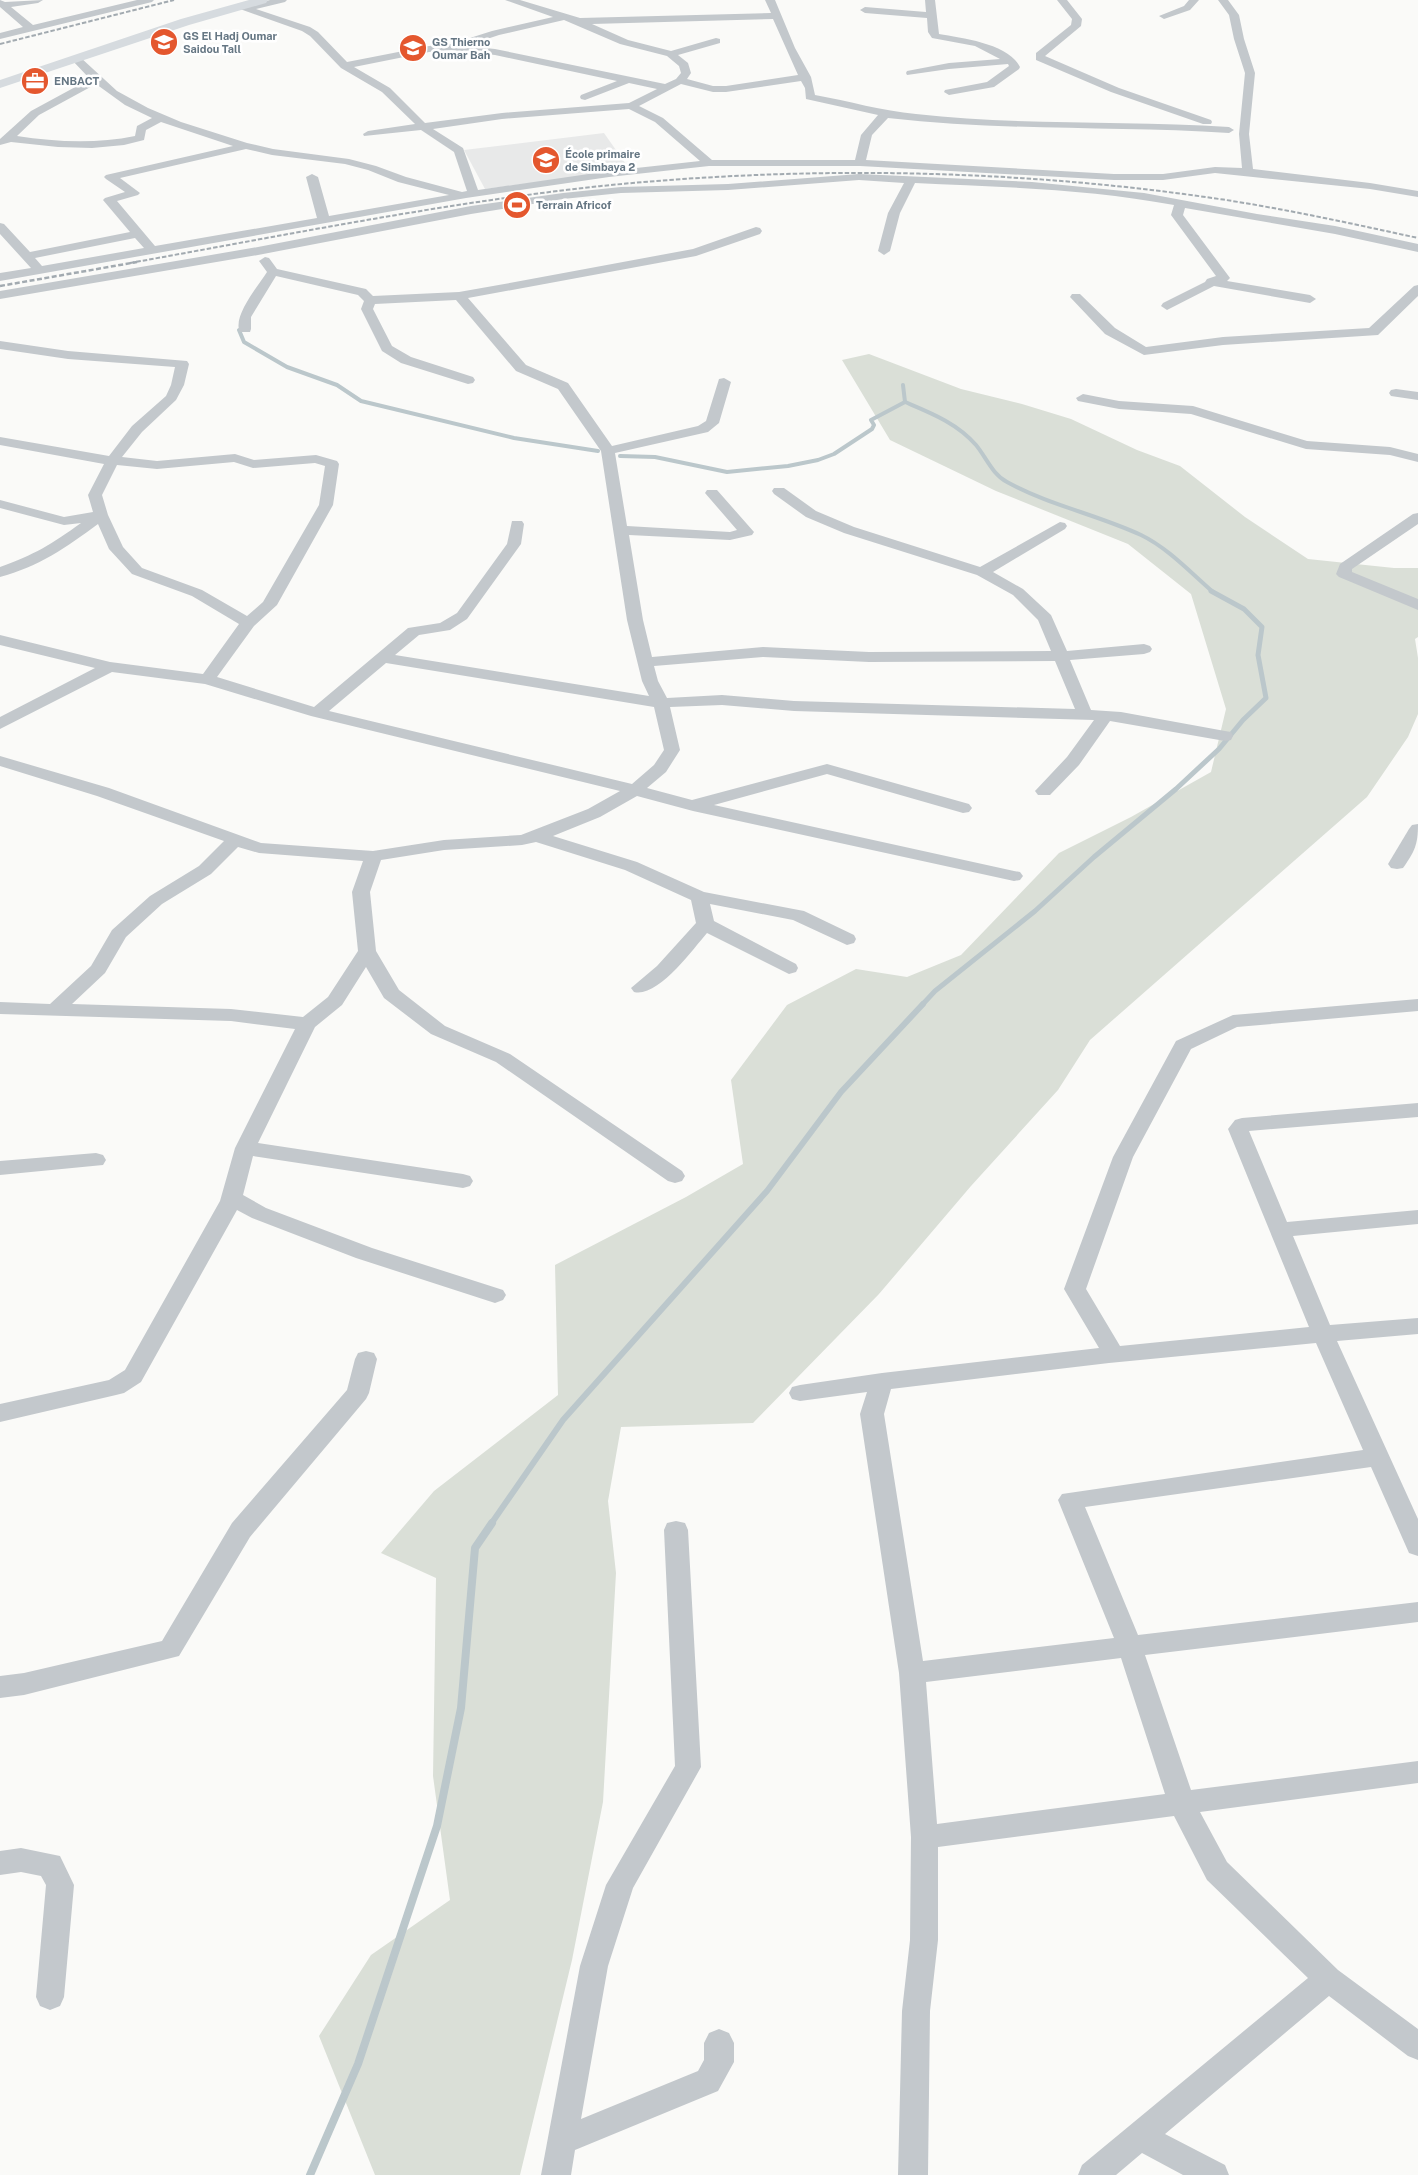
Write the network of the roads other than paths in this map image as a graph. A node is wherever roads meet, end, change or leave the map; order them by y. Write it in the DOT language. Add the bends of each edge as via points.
graph roads {
  1 [pos="38,0"];
  2 [pos="149,0"];
  3 [pos="262,0"];
  4 [pos="282,0"];
  5 [pos="510,0"];
  6 [pos="770,0"];
  7 [pos="930,0"];
  8 [pos="1062,0"];
  9 [pos="1194,0"];
  10 [pos="1223,0"];
  11 [pos="239,3"];
  12 [pos="1,4"];
  13 [pos="865,10"];
  14 [pos="932,15"];
  15 [pos="777,16"];
  16 [pos="1164,16"];
  17 [pos="566,17"];
  18 [pos="578,21"];
  19 [pos="185,22"];
  20 [pos="31,29"];
  21 [pos="0,36"];
  22 [pos="716,41"];
  23 [pos="452,47"];
  24 [pos="671,54"];
  25 [pos="76,59"];
  26 [pos="1026,60"];
  27 [pos="345,66"];
  28 [pos="911,73"];
  29 [pos="806,77"];
  30 [pos="0,78"];
  31 [pos="96,80"];
  32 [pos="625,81"];
  33 [pos="680,81"];
  34 [pos="0,84"];
  35 [pos="668,88"];
  36 [pos="949,92"];
  37 [pos="585,96"];
  38 [pos="631,106"];
  39 [pos="886,114"];
  40 [pos="161,118"];
  41 [pos="423,127"];
  42 [pos="1229,130"];
  43 [pos="368,134"];
  44 [pos="1244,134"];
  45 [pos="4,141"];
  46 [pos="246,146"];
  47 [pos="709,163"];
  48 [pos="860,163"];
  49 [pos="1248,172"];
  50 [pos="1094,176"];
  51 [pos="312,177"];
  52 [pos="911,180"];
  53 [pos="469,194"];
  54 [pos="1418,194"];
  55 [pos="1144,196"];
  56 [pos="1181,203"];
  57 [pos="324,220"];
  58 [pos="0,227"];
  59 [pos="756,231"];
  60 [pos="138,234"];
  61 [pos="1418,248"];
  62 [pos="152,250"];
  63 [pos="258,251"];
  64 [pos="884,251"];
  65 [pos="27,256"];
  66 [pos="39,270"];
  67 [pos="273,272"];
  68 [pos="0,277"];
  69 [pos="1211,282"];
  70 [pos="1418,289"];
  71 [pos="0,295"];
  72 [pos="459,296"];
  73 [pos="1076,297"];
  74 [pos="1310,298"];
  75 [pos="370,300"];
  76 [pos="1167,306"];
  77 [pos="245,330"];
  78 [pos="0,344"];
  79 [pos="468,380"];
  80 [pos="724,382"];
  81 [pos="1396,393"];
  82 [pos="1418,396"];
  83 [pos="1083,398"];
  84 [pos="0,441"];
  85 [pos="608,451"];
  86 [pos="1418,458"];
  87 [pos="113,460"];
  88 [pos="779,491"];
  89 [pos="712,493"];
  90 [pos="0,504"];
  91 [pos="101,515"];
  92 [pos="1418,517"];
  93 [pos="517,524"];
  94 [pos="1060,526"];
  95 [pos="621,530"];
  96 [pos="0,572"];
  97 [pos="982,572"];
  98 [pos="1418,605"];
  99 [pos="248,623"];
  100 [pos="0,640"];
  101 [pos="1144,649"];
  102 [pos="1062,656"];
  103 [pos="384,658"];
  104 [pos="646,662"];
  105 [pos="110,667"];
  106 [pos="207,679"];
  107 [pos="661,704"];
  108 [pos="317,713"];
  109 [pos="1085,714"];
  110 [pos="1106,716"];
  111 [pos="0,724"];
  112 [pos="1225,736"];
  113 [pos="0,761"];
  114 [pos="635,790"];
  115 [pos="1044,791"];
  116 [pos="692,806"];
  117 [pos="963,808"];
  118 [pos="1418,831"];
  119 [pos="536,836"];
  120 [pos="234,840"];
  121 [pos="373,856"];
  122 [pos="1397,864"];
  123 [pos="1014,876"];
  124 [pos="699,897"];
  125 [pos="705,924"];
  126 [pos="847,939"];
  127 [pos="368,951"];
  128 [pos="789,968"];
  129 [pos="641,988"];
  130 [pos="1418,1005"];
  131 [pos="0,1008"];
  132 [pos="53,1011"];
  133 [pos="307,1024"];
  134 [pos="1418,1110"];
  135 [pos="245,1148"];
  136 [pos="96,1160"];
  137 [pos="0,1168"];
  138 [pos="676,1176"];
  139 [pos="463,1181"];
  140 [pos="231,1197"];
  141 [pos="1418,1217"];
  142 [pos="1281,1230"];
  143 [pos="495,1295"];
  144 [pos="1418,1326"];
  145 [pos="1324,1334"];
  146 [pos="1114,1355"];
  147 [pos="366,1359"];
  148 [pos="882,1381"];
  149 [pos="800,1392"];
  150 [pos="0,1413"];
  151 [pos="1379,1457"];
  152 [pos="676,1530"];
  153 [pos="1418,1546"];
  154 [pos="1418,1612"];
  155 [pos="1130,1647"];
  156 [pos="912,1673"];
  157 [pos="0,1687"];
  158 [pos="1418,1772"];
  159 [pos="1181,1802"];
  160 [pos="925,1837"];
  161 [pos="0,1863"];
  162 [pos="1328,1979"];
  163 [pos="50,1997"];
  164 [pos="719,2044"];
  165 [pos="1418,2046"];
  166 [pos="1139,2136"];
  167 [pos="564,2141"];
  168 [pos="556,2175"];
  169 [pos="913,2175"];
  170 [pos="1093,2175"];
  171 [pos="1214,2175"];
  1 -- 12 [label="street"];
  2 -- 20 [label="street"];
  3 -- 19 [label="main road"];
  4 -- 11 [label="street"];
  5 -- 17 [label="street"];
  6 -- 15 [label="street"];
  7 -- 14 [label="street"];
  8 -- 26 [label="street" via="1077,19 1076,26 1040,54"];
  9 -- 16 [label="street" via="1187,8"];
  10 -- 44 [label="street" via="1234,15 1250,73"];
  11 -- 19 [label="street" via="209,19"];
  11 -- 27 [label="street" via="306,29"];
  11 -- 30 [label="main road" via="183,16"];
  12 -- 20 [label="street"];
  13 -- 14 [label="street"];
  14 -- 26 [label="street" via="936,36 978,44"];
  15 -- 18 [label="street"];
  15 -- 29 [label="street" via="779,30"];
  17 -- 18 [label="street"];
  17 -- 23 [label="street"];
  18 -- 24 [label="street" via="624,42"];
  19 -- 25 [label="main road"];
  20 -- 21 [label="street"];
  22 -- 24 [label="street"];
  23 -- 27 [label="street"];
  23 -- 32 [label="street" via="494,52"];
  24 -- 33 [label="street" via="684,65 686,73"];
  25 -- 31 [label="street"];
  25 -- 34 [label="main road"];
  26 -- 28 [label="street" via="949,66"];
  26 -- 36 [label="street" via="990,85"];
  26 -- 42 [label="street"];
  27 -- 41 [label="street" via="386,90"];
  29 -- 33 [label="street" via="726,89"];
  29 -- 39 [label="street" via="810,97"];
  31 -- 40 [label="street" via="114,94"];
  31 -- 45 [label="street" via="35,113"];
  32 -- 35 [label="street"];
  32 -- 37 [label="street"];
  33 -- 35 [label="street"];
  35 -- 38 [label="street"];
  38 -- 41 [label="street" via="502,116"];
  38 -- 47 [label="street" via="659,120"];
  39 -- 42 [label="street" via="926,120 990,123"];
  39 -- 48 [label="street" via="862,142"];
  40 -- 45 [label="street" via="141,128 140,138 112,143"];
  40 -- 46 [label="street"];
  41 -- 43 [label="street"];
  41 -- 53 [label="street" via="459,150"];
  42 -- 44 [label="street"];
  44 -- 49 [label="street"];
  46 -- 53 [label="street" via="345,161 402,180"];
  46 -- 60 [label="street" via="110,177 134,193 109,200"];
  47 -- 48 [label="street"];
  47 -- 53 [label="street"];
  48 -- 50 [label="street"];
  49 -- 50 [label="street" via="1215,170 1163,177"];
  49 -- 54 [label="street"];
  50 -- 55 [label="street"];
  51 -- 57 [label="street"];
  52 -- 55 [label="street" via="1032,185"];
  52 -- 63 [label="street" via="859,177 728,187 674,186 592,192 471,210"];
  52 -- 64 [label="street" via="894,213"];
  53 -- 57 [label="street"];
  55 -- 56 [label="street"];
  56 -- 61 [label="street"];
  56 -- 69 [label="street" via="1177,214 1224,278"];
  57 -- 62 [label="street"];
  58 -- 65 [label="street"];
  59 -- 72 [label="street" via="696,252"];
  60 -- 62 [label="street"];
  60 -- 65 [label="street"];
  62 -- 66 [label="street"];
  63 -- 67 [label="street"];
  63 -- 71 [label="street"];
  65 -- 66 [label="street"];
  66 -- 68 [label="street"];
  67 -- 75 [label="street" via="362,292"];
  67 -- 77 [label="street" via="245,317"];
  69 -- 74 [label="street"];
  69 -- 76 [label="street"];
  70 -- 73 [label="street" via="1373,332 1223,340 1144,351 1110,331"];
  72 -- 75 [label="street"];
  72 -- 85 [label="street" via="520,368 563,386"];
  75 -- 79 [label="street" via="367,309 387,348 406,360"];
  78 -- 87 [label="street" via="68,355 182,364 176,390 168,403 137,428"];
  80 -- 85 [label="street" via="712,424 703,429"];
  81 -- 82 [label="street"];
  83 -- 86 [label="street" via="1119,405 1193,410 1306,445 1390,451"];
  84 -- 87 [label="street" via="96,460"];
  85 -- 95 [label="street"];
  87 -- 91 [label="street" via="95,495"];
  87 -- 99 [label="street" via="156,465 235,458 253,464 316,459 332,464 326,505 270,605"];
  88 -- 97 [label="street" via="811,514 834,524"];
  89 -- 95 [label="street" via="747,532 730,536"];
  90 -- 91 [label="street" via="64,521"];
  91 -- 96 [label="street" via="35,560"];
  91 -- 99 [label="street" via="116,549 137,571 198,593"];
  92 -- 98 [label="street" via="1344,567 1344,574"];
  93 -- 103 [label="street" via="514,544 462,616 444,627 414,631"];
  94 -- 97 [label="street"];
  95 -- 104 [label="street" via="635,620"];
  97 -- 102 [label="street" via="1018,592 1045,618"];
  99 -- 106 [label="street"];
  100 -- 105 [label="street"];
  101 -- 102 [label="street"];
  102 -- 104 [label="street" via="869,657 763,652"];
  102 -- 109 [label="street"];
  103 -- 107 [label="street"];
  103 -- 108 [label="street"];
  104 -- 107 [label="street"];
  105 -- 106 [label="street"];
  105 -- 111 [label="street"];
  106 -- 108 [label="street"];
  107 -- 109 [label="street" via="722,700 804,706"];
  107 -- 114 [label="street" via="672,750 660,768"];
  108 -- 114 [label="street"];
  109 -- 110 [label="street"];
  110 -- 112 [label="street"];
  110 -- 115 [label="street" via="1073,761"];
  113 -- 120 [label="street" via="102,792"];
  114 -- 116 [label="street"];
  114 -- 119 [label="street" via="594,813"];
  116 -- 117 [label="street" via="827,769"];
  116 -- 123 [label="street"];
  118 -- 122 [label="street"];
  119 -- 121 [label="street"];
  119 -- 124 [label="street" via="630,866"];
  120 -- 121 [label="street" via="259,848"];
  120 -- 132 [label="street" via="205,870 156,900 119,934 98,969"];
  121 -- 127 [label="street" via="361,892"];
  124 -- 125 [label="street"];
  124 -- 126 [label="street" via="798,915"];
  125 -- 128 [label="street"];
  125 -- 129 [label="street" via="664,970"];
  127 -- 133 [label="street" via="335,1001"];
  127 -- 138 [label="street" via="391,994 438,1030 503,1058"];
  130 -- 146 [label="street" via="1233,1021 1183,1045 1123,1157 1075,1289"];
  131 -- 132 [label="street"];
  132 -- 133 [label="street" via="231,1015"];
  133 -- 135 [label="street"];
  134 -- 142 [label="street" via="1239,1126"];
  135 -- 139 [label="street"];
  135 -- 140 [label="street"];
  136 -- 137 [label="street"];
  140 -- 143 [label="street" via="259,1213 364,1253"];
  140 -- 150 [label="street" via="133,1376 116,1387"];
  141 -- 142 [label="street"];
  142 -- 145 [label="street"];
  144 -- 145 [label="street"];
  145 -- 146 [label="street"];
  145 -- 151 [label="street"];
  146 -- 148 [label="street"];
  147 -- 157 [label="street" via="358,1393 241,1530 170,1649"];
  148 -- 149 [label="street"];
  148 -- 156 [label="street" via="872,1414"];
  151 -- 153 [label="street"];
  151 -- 155 [label="street" via="1070,1500"];
  152 -- 167 [label="street" via="688,1767 620,1885 594,1966"];
  154 -- 155 [label="street"];
  155 -- 156 [label="street"];
  155 -- 159 [label="street"];
  156 -- 160 [label="street"];
  158 -- 159 [label="street"];
  159 -- 160 [label="street"];
  159 -- 162 [label="street" via="1217,1871"];
  160 -- 169 [label="street" via="924,1940 916,2011"];
  161 -- 163 [label="street" via="21,1860 50,1865 60,1886"];
  162 -- 165 [label="street"];
  162 -- 166 [label="street"];
  164 -- 167 [label="street" via="719,2062 708,2081"];
  166 -- 170 [label="street"];
  166 -- 171 [label="street"];
  167 -- 168 [label="street"];
}
